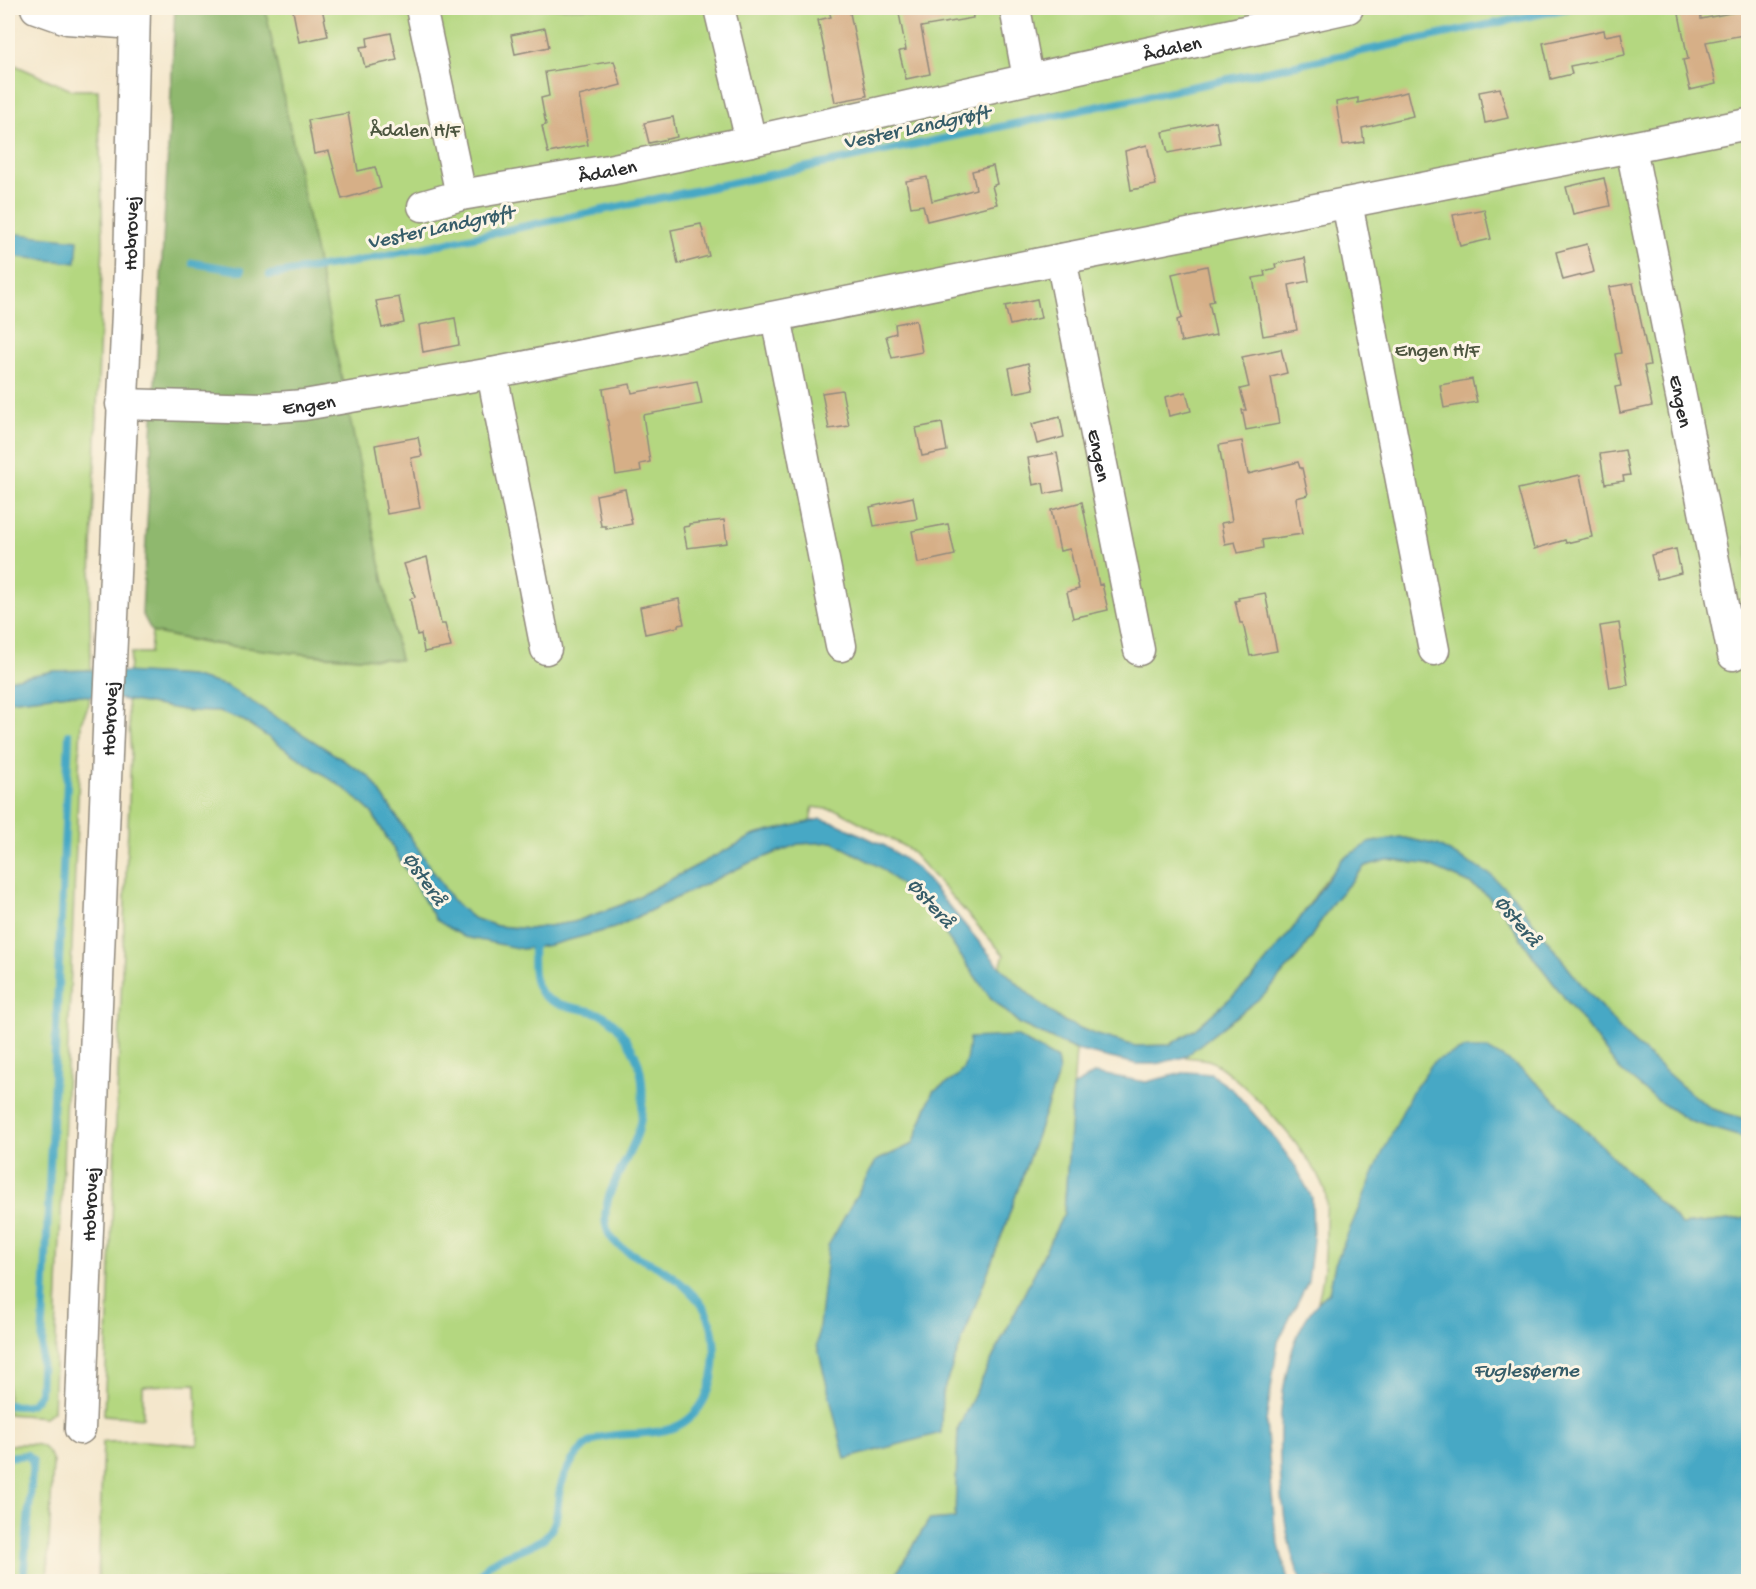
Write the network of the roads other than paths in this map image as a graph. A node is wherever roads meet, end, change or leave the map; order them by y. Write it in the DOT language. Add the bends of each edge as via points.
graph roads {
  1 [pos="36,8"];
  2 [pos="421,8"];
  3 [pos="719,8"];
  4 [pos="1015,8"];
  5 [pos="1348,8"];
  6 [pos="1317,10"];
  7 [pos="134,16"];
  8 [pos="1028,78"];
  9 [pos="1749,124"];
  10 [pos="751,141"];
  11 [pos="1631,148"];
  12 [pos="461,195"];
  13 [pos="1347,203"];
  14 [pos="423,206"];
  15 [pos="1061,259"];
  16 [pos="776,317"];
  17 [pos="492,373"];
  18 [pos="121,404"];
  19 [pos="841,646"];
  20 [pos="546,650"];
  21 [pos="1139,650"];
  22 [pos="1434,650"];
  23 [pos="1733,655"];
  24 [pos="80,1429"];
  1 -- 7 [label="street" via="68,19"];
  2 -- 12 [label="street"];
  3 -- 10 [label="street"];
  4 -- 8 [label="street"];
  5 -- 6 [label="street, Ådalen"];
  6 -- 8 [label="street, Ådalen"];
  7 -- 18 [label="street, Hobrovej" via="129,268"];
  8 -- 10 [label="street, Ådalen"];
  9 -- 11 [label="street, Engen"];
  10 -- 12 [label="street, Ådalen"];
  11 -- 13 [label="street, Engen"];
  11 -- 23 [label="street, Engen"];
  12 -- 14 [label="street, Ådalen"];
  13 -- 15 [label="street, Engen"];
  13 -- 22 [label="street"];
  15 -- 16 [label="street, Engen"];
  15 -- 21 [label="street, Engen"];
  16 -- 17 [label="street, Engen"];
  16 -- 19 [label="street"];
  17 -- 18 [label="street, Engen" via="304,405 264,408"];
  17 -- 20 [label="street"];
  18 -- 24 [label="street, Hobrovej"];
}
